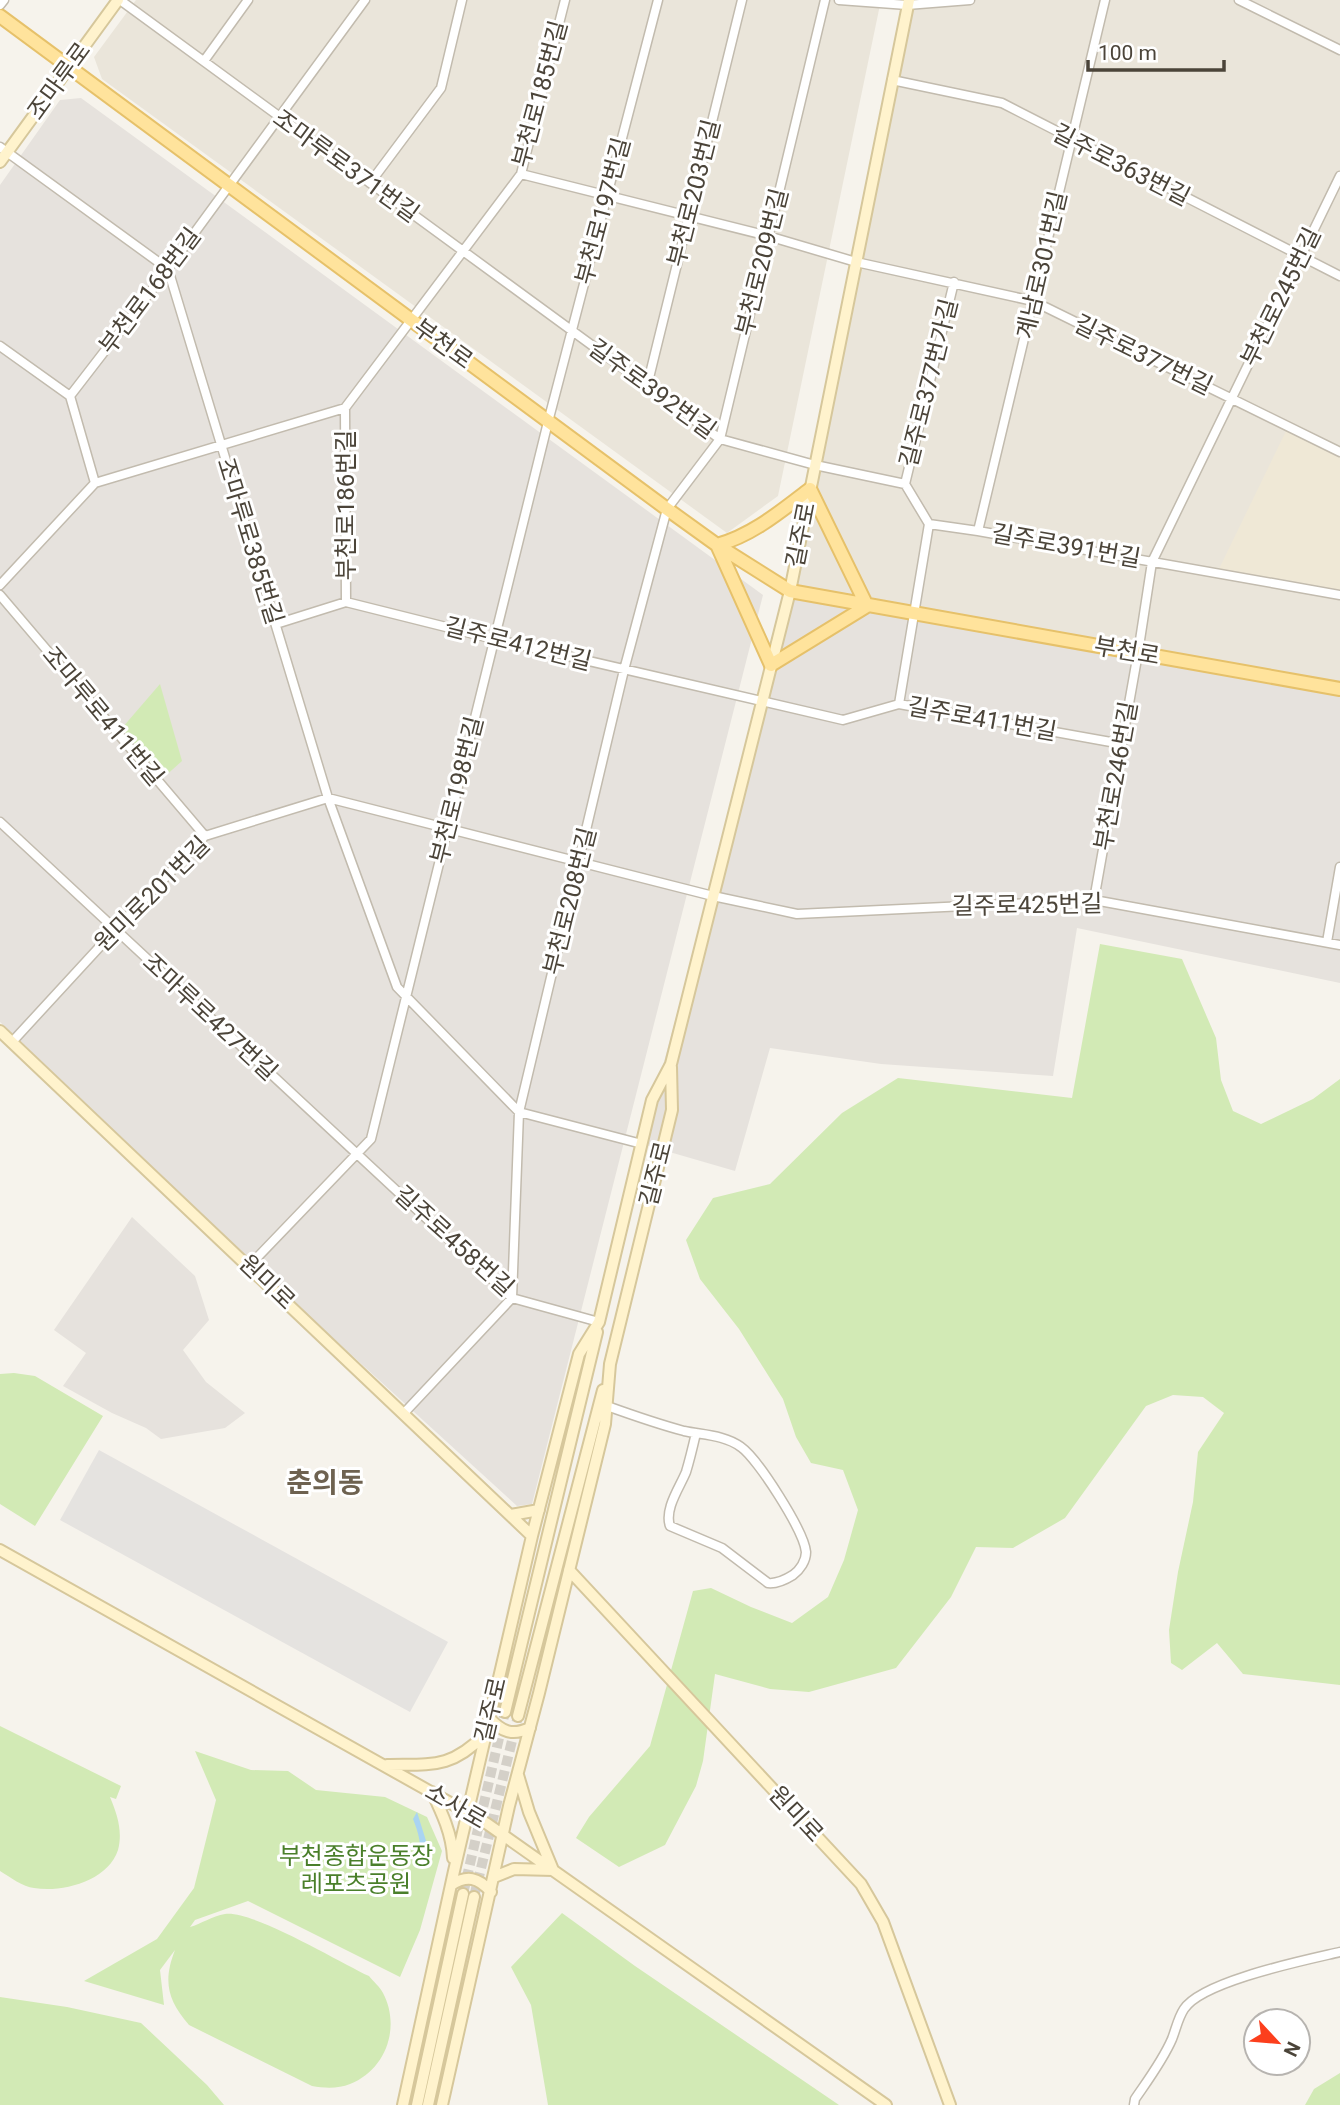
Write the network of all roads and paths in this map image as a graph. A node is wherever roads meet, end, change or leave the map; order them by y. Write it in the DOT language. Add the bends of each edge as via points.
graph roads {
  1 [pos="4,0"];
  2 [pos="119,0"];
  3 [pos="248,0"];
  4 [pos="365,0"];
  5 [pos="462,0"];
  6 [pos="565,0"];
  7 [pos="658,0"];
  8 [pos="741,0"];
  9 [pos="825,0"];
  10 [pos="839,0"];
  11 [pos="970,0"];
  12 [pos="1105,0"];
  13 [pos="1239,0"];
  14 [pos="908,3"];
  15 [pos="0,5"];
  16 [pos="0,16"];
  17 [pos="1340,50"];
  18 [pos="204,61"];
  19 [pos="70,66"];
  20 [pos="892,80"];
  21 [pos="278,116"];
  22 [pos="1071,140"];
  23 [pos="4,150"];
  24 [pos="0,163"];
  25 [pos="520,174"];
  26 [pos="1340,176"];
  27 [pos="370,183"];
  28 [pos="228,186"];
  29 [pos="607,196"];
  30 [pos="688,216"];
  31 [pos="768,236"];
  32 [pos="462,251"];
  33 [pos="1301,256"];
  34 [pos="856,262"];
  35 [pos="168,269"];
  36 [pos="1340,275"];
  37 [pos="954,282"];
  38 [pos="1033,301"];
  39 [pos="410,320"];
  40 [pos="572,332"];
  41 [pos="0,346"];
  42 [pos="647,386"];
  43 [pos="70,396"];
  44 [pos="1231,399"];
  45 [pos="345,408"];
  46 [pos="548,422"];
  47 [pos="720,439"];
  48 [pos="221,445"];
  49 [pos="1340,452"];
  50 [pos="815,465"];
  51 [pos="95,483"];
  52 [pos="905,484"];
  53 [pos="810,489"];
  54 [pos="667,509"];
  55 [pos="929,524"];
  56 [pos="978,531"];
  57 [pos="717,545"];
  58 [pos="1152,562"];
  59 [pos="0,585"];
  60 [pos="790,592"];
  61 [pos="1340,595"];
  62 [pos="0,596"];
  63 [pos="346,602"];
  64 [pos="867,606"];
  65 [pos="913,614"];
  66 [pos="275,625"];
  67 [pos="495,639"];
  68 [pos="1138,653"];
  69 [pos="771,665"];
  70 [pos="624,670"];
  71 [pos="1340,689"];
  72 [pos="762,701"];
  73 [pos="899,704"];
  74 [pos="1122,744"];
  75 [pos="328,798"];
  76 [pos="0,821"];
  77 [pos="448,829"];
  78 [pos="205,836"];
  79 [pos="579,862"];
  80 [pos="1340,867"];
  81 [pos="713,896"];
  82 [pos="1094,900"];
  83 [pos="116,929"];
  84 [pos="1327,942"];
  85 [pos="1340,944"];
  86 [pos="406,997"];
  87 [pos="0,1031"];
  88 [pos="12,1042"];
  89 [pos="671,1064"];
  90 [pos="519,1112"];
  91 [pos="642,1144"];
  92 [pos="358,1154"];
  93 [pos="636,1166"];
  94 [pos="656,1172"];
  95 [pos="250,1265"];
  96 [pos="512,1298"];
  97 [pos="599,1322"];
  98 [pos="610,1364"];
  99 [pos="607,1406"];
  100 [pos="405,1412"];
  101 [pos="696,1433"];
  102 [pos="539,1510"];
  103 [pos="511,1515"];
  104 [pos="532,1536"];
  105 [pos="0,1550"];
  106 [pos="569,1570"];
  107 [pos="505,1712"];
  108 [pos="518,1716"];
  109 [pos="489,1718"];
  110 [pos="530,1728"];
  111 [pos="486,1733"];
  112 [pos="384,1765"];
  113 [pos="518,1775"];
  114 [pos="432,1792"];
  115 [pos="468,1813"];
  116 [pos="502,1834"];
  117 [pos="553,1870"];
  118 [pos="454,1871"];
  119 [pos="494,1877"];
  120 [pos="451,1885"];
  121 [pos="491,1892"];
  122 [pos="1340,1952"];
  123 [pos="402,2105"];
  124 [pos="418,2105"];
  125 [pos="428,2105"];
  126 [pos="442,2105"];
  127 [pos="886,2105"];
  128 [pos="950,2105"];
  129 [pos="1134,2105"];
  1 -- 15 [label="street"];
  2 -- 18 [label="street, 조마루로371번길"];
  2 -- 19 [label="street, 조마루로"];
  3 -- 18 [label="street"];
  4 -- 21 [label="street, 부천로168번길"];
  5 -- 27 [label="street" via="441,88"];
  6 -- 25 [label="street, 부천로185번길"];
  7 -- 29 [label="street, 부천로197번길"];
  8 -- 30 [label="street, 부천로203번길"];
  9 -- 31 [label="street, 부천로209번길"];
  10 -- 14 [label="street"];
  11 -- 14 [label="street"];
  12 -- 22 [label="street, 계남로301번길"];
  13 -- 17 [label="street"];
  14 -- 20 [label="street, 길주로"];
  16 -- 19 [label="main road, 부천로"];
  18 -- 21 [label="street, 조마루로371번길"];
  19 -- 23 [label="street, 조마루로"];
  19 -- 28 [label="main road, 부천로"];
  20 -- 22 [label="street, 길주로363번길" via="1002,103"];
  20 -- 34 [label="street, 길주로"];
  21 -- 27 [label="street, 조마루로371번길"];
  21 -- 28 [label="street, 부천로168번길"];
  22 -- 33 [label="street, 길주로363번길"];
  22 -- 38 [label="street, 계남로301번길"];
  23 -- 24 [label="street, 조마루로"];
  23 -- 35 [label="street"];
  25 -- 29 [label="street, 길주로377번길"];
  25 -- 32 [label="street, 부천로185번길"];
  26 -- 33 [label="street, 부천로245번길"];
  27 -- 32 [label="street, 조마루로371번길"];
  28 -- 35 [label="street, 부천로168번길"];
  28 -- 39 [label="main road, 부천로"];
  29 -- 30 [label="street, 길주로377번길"];
  29 -- 40 [label="street, 부천로197번길"];
  30 -- 31 [label="street, 길주로377번길"];
  30 -- 42 [label="street, 부천로203번길"];
  31 -- 34 [label="street, 길주로377번길"];
  31 -- 47 [label="street, 부천로209번길"];
  32 -- 39 [label="street, 부천로185번길"];
  32 -- 40 [label="street, 조마루로371번길"];
  33 -- 36 [label="street, 길주로363번길"];
  33 -- 44 [label="street, 부천로245번길"];
  34 -- 37 [label="street, 길주로377번길"];
  34 -- 50 [label="street, 길주로"];
  35 -- 43 [label="street, 부천로168번길"];
  35 -- 48 [label="street, 조마루로385번길"];
  37 -- 38 [label="street, 길주로377번길"];
  37 -- 52 [label="street, 길주로377번가길"];
  38 -- 44 [label="street, 길주로377번길"];
  38 -- 56 [label="street, 계남로301번길"];
  39 -- 45 [label="street, 부천로186번길"];
  39 -- 46 [label="main road, 부천로"];
  40 -- 42 [label="street, 길주로392번길"];
  40 -- 46 [label="street, 부천로197번길"];
  41 -- 43 [label="street"];
  42 -- 47 [label="street, 길주로392번길"];
  43 -- 51 [label="street"];
  44 -- 49 [label="street, 길주로377번길"];
  44 -- 58 [label="street, 부천로245번길"];
  45 -- 48 [label="street, 부천로186번길"];
  45 -- 63 [label="street, 부천로186번길"];
  46 -- 54 [label="main road, 부천로"];
  46 -- 67 [label="street, 부천로198번길"];
  47 -- 50 [label="street, 길주로392번길"];
  47 -- 54 [label="street, 부천로209번길"];
  48 -- 51 [label="street, 부천로186번길"];
  48 -- 66 [label="street, 조마루로385번길"];
  50 -- 52 [label="street"];
  50 -- 53 [label="street, 길주로"];
  51 -- 59 [label="street"];
  52 -- 55 [label="street"];
  53 -- 57 [label="main road" via="764,524"];
  53 -- 60 [label="street, 길주로"];
  53 -- 64 [label="main road"];
  54 -- 57 [label="main road, 부천로"];
  54 -- 70 [label="street, 부천로208번길"];
  55 -- 56 [label="street, 길주로391번길"];
  55 -- 65 [label="street"];
  56 -- 58 [label="street, 길주로391번길"];
  57 -- 60 [label="main road, 부천로"];
  57 -- 69 [label="main road"];
  58 -- 61 [label="street, 길주로391번길"];
  58 -- 68 [label="street, 부천로245번길"];
  60 -- 64 [label="main road, 부천로"];
  60 -- 69 [label="street, 길주로"];
  62 -- 78 [label="street, 조마루로411번길"];
  63 -- 66 [label="street"];
  63 -- 67 [label="street, 길주로412번길"];
  64 -- 65 [label="main road, 부천로"];
  64 -- 69 [label="main road"];
  65 -- 68 [label="main road, 부천로"];
  65 -- 73 [label="street"];
  66 -- 75 [label="street, 조마루로385번길"];
  67 -- 70 [label="street, 길주로412번길"];
  67 -- 77 [label="street, 부천로198번길"];
  68 -- 71 [label="main road, 부천로"];
  68 -- 74 [label="street, 부천로246번길"];
  69 -- 72 [label="street, 길주로"];
  70 -- 72 [label="street, 길주로412번길"];
  70 -- 79 [label="street, 부천로208번길"];
  72 -- 73 [label="street, 길주로411번길" via="843,720"];
  72 -- 81 [label="street, 길주로"];
  73 -- 74 [label="street, 길주로411번길"];
  74 -- 82 [label="street, 부천로246번길"];
  75 -- 77 [label="street"];
  75 -- 78 [label="street, 원미로201번길"];
  75 -- 86 [label="street, 조마루로385번길" via="397,987"];
  76 -- 83 [label="street, 조마루로427번길"];
  77 -- 79 [label="street, 길주로425번길"];
  77 -- 86 [label="street, 부천로198번길"];
  78 -- 83 [label="street, 원미로201번길"];
  79 -- 81 [label="street, 길주로425번길"];
  79 -- 90 [label="street, 부천로208번길"];
  80 -- 84 [label="street"];
  81 -- 82 [label="street, 길주로425번길" via="797,914"];
  81 -- 89 [label="street, 길주로"];
  82 -- 84 [label="street, 길주로425번길"];
  83 -- 88 [label="street, 원미로201번길"];
  83 -- 92 [label="street, 조마루로427번길"];
  84 -- 85 [label="street, 길주로425번길"];
  86 -- 90 [label="street, 조마루로385번길"];
  86 -- 92 [label="street, 부천로198번길" via="371,1139"];
  87 -- 88 [label="street, 원미로"];
  88 -- 95 [label="street, 원미로"];
  89 -- 91 [label="street, 길주로" via="652,1100"];
  89 -- 94 [label="street, 길주로" via="672,1110"];
  90 -- 91 [label="street"];
  90 -- 96 [label="street, 부천로208번길"];
  91 -- 93 [label="street, 길주로"];
  92 -- 95 [label="street, 부천로198번길"];
  92 -- 96 [label="street, 길주로458번길"];
  93 -- 94 [label="street" via="650,1156"];
  93 -- 97 [label="street, 길주로"];
  94 -- 98 [label="street, 길주로"];
  95 -- 100 [label="street, 원미로"];
  96 -- 97 [label="street, 길주로458번길"];
  96 -- 100 [label="street"];
  97 -- 102 [label="street, 길주로" via="579,1354"];
  97 -- 107 [label="street, 길주로"];
  98 -- 99 [label="street, 길주로"];
  98 -- 108 [label="street, 길주로"];
  99 -- 101 [label="street"];
  99 -- 106 [label="street, 길주로"];
  100 -- 103 [label="street, 원미로"];
  101 -- 101 [label="street" via="738,1445 762,1470 804,1545 804,1560 793,1574 768,1583 722,1548 670,1525 670,1510"];
  102 -- 103 [label="street"];
  102 -- 104 [label="street, 길주로"];
  103 -- 104 [label="street, 원미로"];
  104 -- 109 [label="street, 길주로"];
  105 -- 112 [label="street, 소사로"];
  106 -- 110 [label="street, 길주로"];
  106 -- 128 [label="street, 원미로" via="865,1890 883,1922"];
  109 -- 110 [label="street" via="518,1734"];
  109 -- 111 [label="street, 길주로"];
  110 -- 113 [label="street, 길주로"];
  111 -- 112 [label="street" via="454,1759"];
  111 -- 115 [label="street, 길주로"];
  112 -- 114 [label="street, 소사로"];
  113 -- 116 [label="street, 길주로"];
  113 -- 117 [label="street"];
  114 -- 115 [label="street, 소사로"];
  114 -- 118 [label="street" via="445,1818"];
  115 -- 116 [label="street, 소사로"];
  115 -- 118 [label="street, 길주로"];
  116 -- 117 [label="street, 소사로"];
  116 -- 119 [label="street, 길주로"];
  117 -- 119 [label="street" via="514,1869"];
  117 -- 127 [label="street, 소사로"];
  118 -- 120 [label="street, 길주로"];
  119 -- 121 [label="street, 길주로"];
  120 -- 121 [label="street" via="475,1878"];
  120 -- 123 [label="street, 길주로"];
  121 -- 126 [label="street, 길주로"];
  122 -- 129 [label="street" via="1264,1969 1194,1998 1184,2008"];
  124 -- 125 [label="street" via="469,1896"];
}
